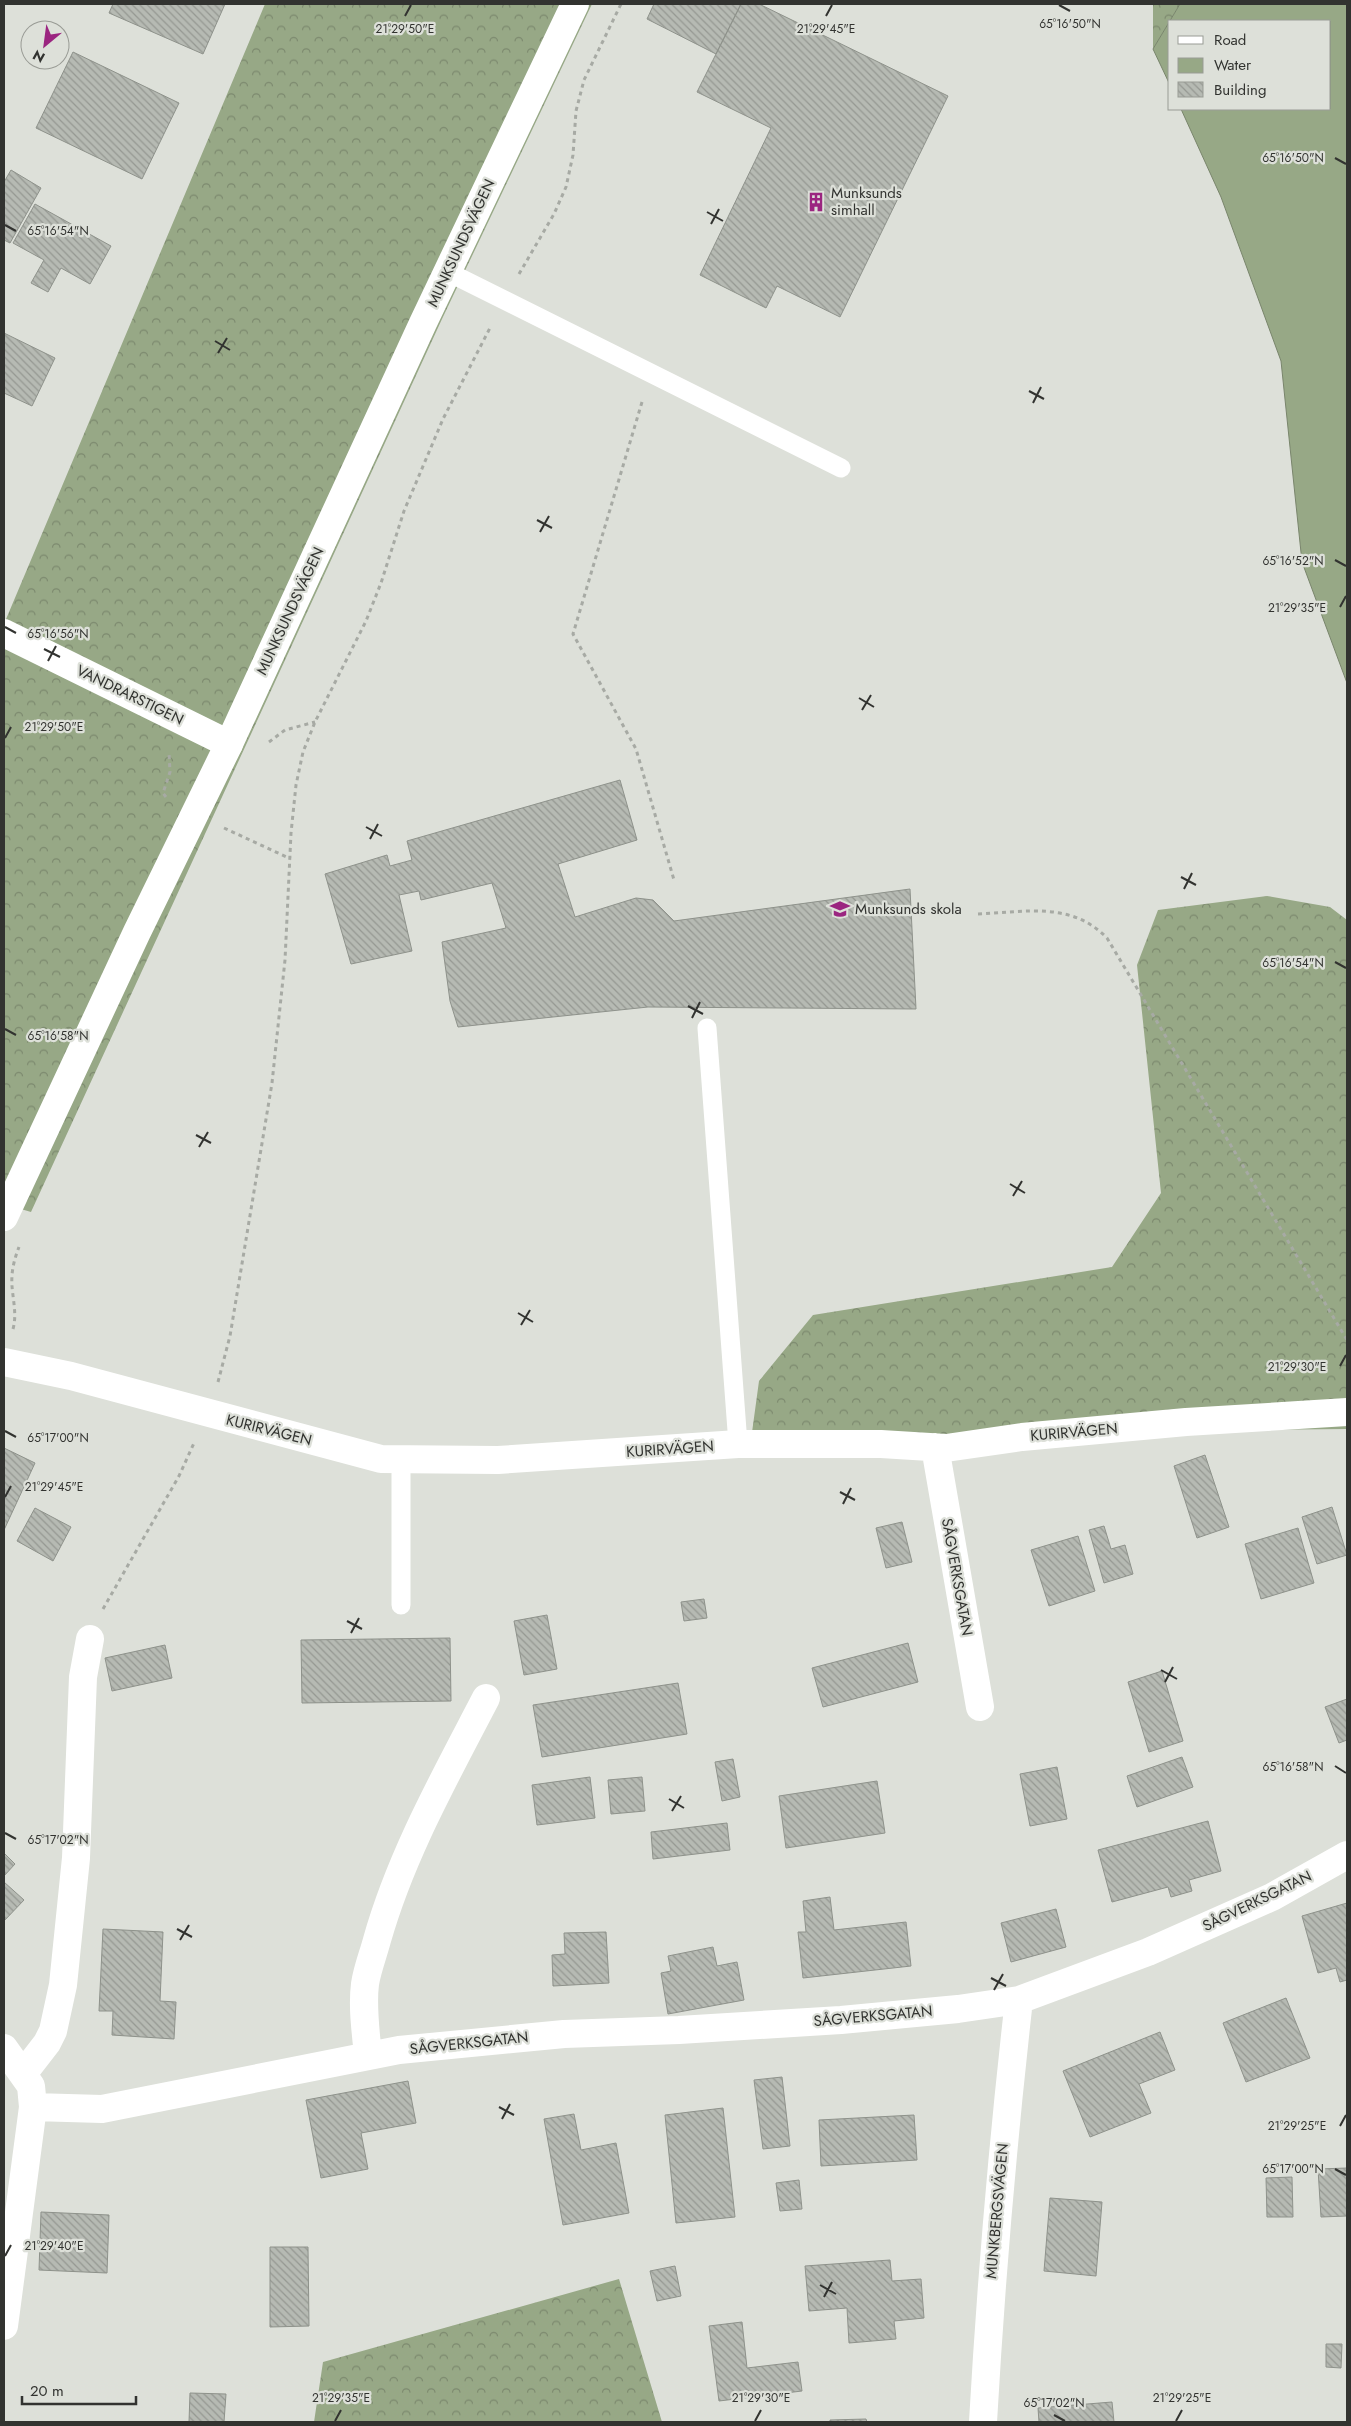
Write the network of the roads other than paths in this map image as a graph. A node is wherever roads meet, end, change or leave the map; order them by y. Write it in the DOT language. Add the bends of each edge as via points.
graph roads {
  1 [pos="575,4"];
  2 [pos="448,272"];
  3 [pos="841,468"];
  4 [pos="4,633"];
  5 [pos="229,744"];
  6 [pos="707,1028"];
  7 [pos="4,1217"];
  8 [pos="4,1362"];
  9 [pos="1347,1412"];
  10 [pos="738,1444"];
  11 [pos="935,1447"];
  12 [pos="401,1459"];
  13 [pos="400,1605"];
  14 [pos="90,1639"];
  15 [pos="486,1698"];
  16 [pos="980,1706"];
  17 [pos="1347,1855"];
  18 [pos="1019,2000"];
  19 [pos="4,2048"];
  20 [pos="368,2056"];
  21 [pos="22,2074"];
  22 [pos="33,2107"];
  23 [pos="4,2326"];
  24 [pos="983,2422"];
  1 -- 2 [label="street, MUNKSUNDSVÄGEN"];
  2 -- 3 [label="lane"];
  2 -- 5 [label="street, MUNKSUNDSVÄGEN"];
  4 -- 5 [label="street, VANDRARSTIGEN"];
  5 -- 7 [label="street, MUNKSUNDSVÄGEN"];
  6 -- 10 [label="lane"];
  8 -- 12 [label="street, KURIRVÄGEN" via="71,1376 381,1459"];
  9 -- 11 [label="street, KURIRVÄGEN" via="1186,1422"];
  10 -- 11 [label="street, KURIRVÄGEN"];
  10 -- 12 [label="street, KURIRVÄGEN" via="498,1460"];
  11 -- 16 [label="street, SÅGVERKSGATAN"];
  12 -- 13 [label="lane"];
  14 -- 21 [label="street" via="83,1677 76,1858 58,2017 47,2043"];
  15 -- 20 [label="street" via="411,1847 385,1914 366,1983 364,2007"];
  17 -- 18 [label="street, SÅGVERKSGATAN" via="1272,1896 1148,1952"];
  18 -- 20 [label="street, SÅGVERKSGATAN" via="841,2020 564,2034 399,2050"];
  18 -- 24 [label="street, MUNKBERGSVÄGEN" via="1003,2137"];
  19 -- 21 [label="street"];
  20 -- 22 [label="street, SÅGVERKSGATAN" via="102,2109"];
  21 -- 22 [label="street" via="31,2086"];
  22 -- 23 [label="street"];
}
